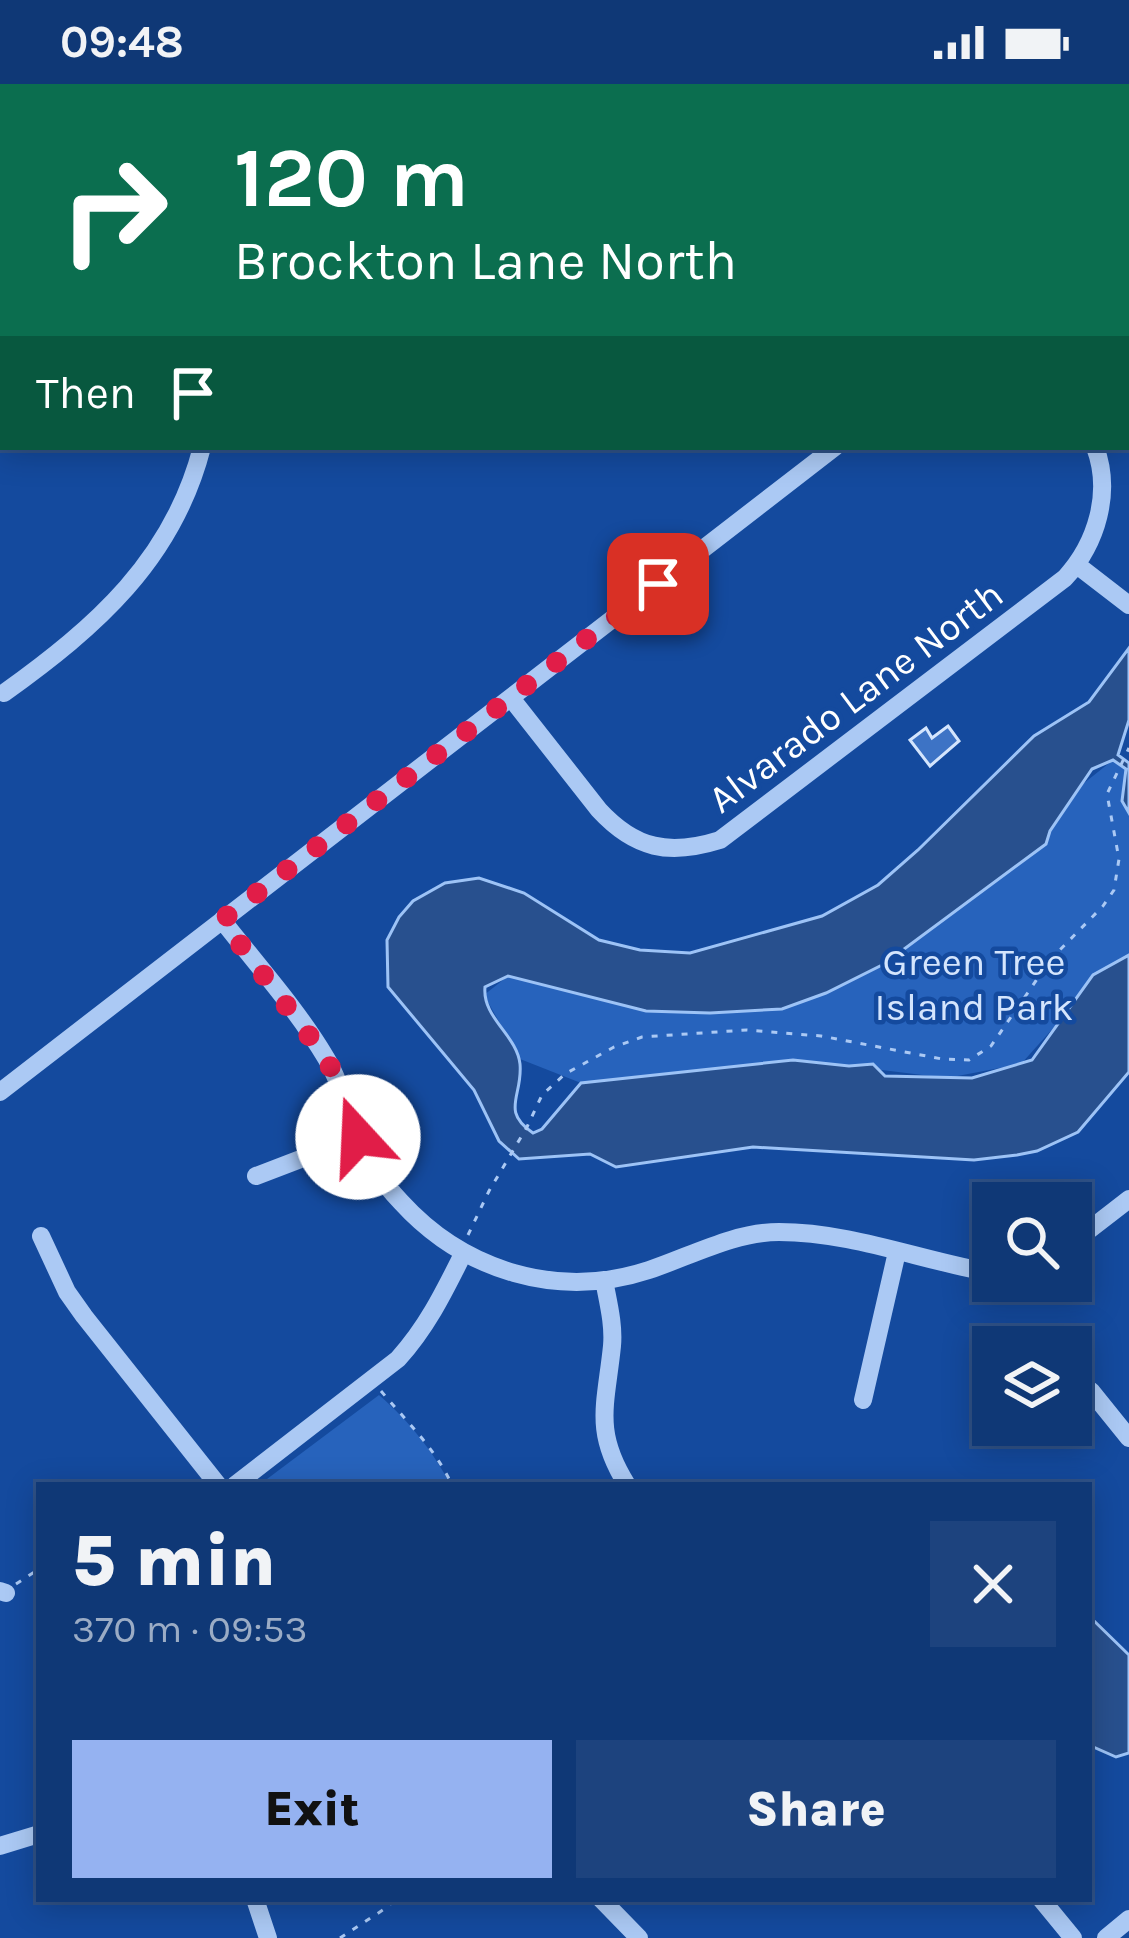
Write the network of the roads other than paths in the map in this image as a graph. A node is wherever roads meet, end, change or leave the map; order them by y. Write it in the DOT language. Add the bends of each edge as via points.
graph roads {
  1 [pos="201,450"];
  2 [pos="831,450"];
  3 [pos="1096,450"];
  4 [pos="1077,565"];
  5 [pos="1129,605"];
  6 [pos="4,693"];
  7 [pos="511,698"];
  8 [pos="222,920"];
  9 [pos="0,1092"];
  10 [pos="358,1137"];
  11 [pos="256,1176"];
  12 [pos="1129,1199"];
  13 [pos="1092,1228"];
  14 [pos="40,1236"];
  15 [pos="465,1246"];
  16 [pos="897,1252"];
  17 [pos="972,1268"];
  18 [pos="604,1280"];
  19 [pos="1092,1392"];
  20 [pos="863,1400"];
  21 [pos="1129,1438"];
  22 [pos="216,1482"];
  23 [pos="239,1482"];
  24 [pos="625,1482"];
  25 [pos="36,1835"];
  26 [pos="0,1846"];
  27 [pos="256,1902"];
  28 [pos="604,1902"];
  29 [pos="1043,1902"];
  30 [pos="1129,1919"];
  31 [pos="268,1938"];
  32 [pos="639,1938"];
  33 [pos="1073,1938"];
  34 [pos="1106,1938"];
  1 -- 6 [label="street" via="171,526 135,582"];
  2 -- 7 [label="street"];
  3 -- 4 [label="street" via="1100,515"];
  4 -- 5 [label="street"];
  4 -- 7 [label="street, Alvarado Lane North" via="738,828 698,847 654,847 614,826"];
  7 -- 8 [label="street"];
  8 -- 9 [label="street"];
  8 -- 10 [label="street" via="328,1061"];
  10 -- 11 [label="street"];
  10 -- 15 [label="street" via="398,1200 429,1230"];
  12 -- 13 [label="street"];
  14 -- 22 [label="street" via="84,1316"];
  15 -- 18 [label="street" via="497,1268 531,1277"];
  15 -- 23 [label="street" via="435,1310 398,1359"];
  16 -- 17 [label="street"];
  16 -- 18 [label="street" via="773,1232"];
  16 -- 20 [label="street"];
  18 -- 24 [label="street" via="612,1344 603,1417"];
  19 -- 21 [label="street"];
  25 -- 26 [label="street"];
  27 -- 31 [label="street"];
  28 -- 32 [label="street"];
  29 -- 33 [label="street"];
  30 -- 34 [label="street"];
}
